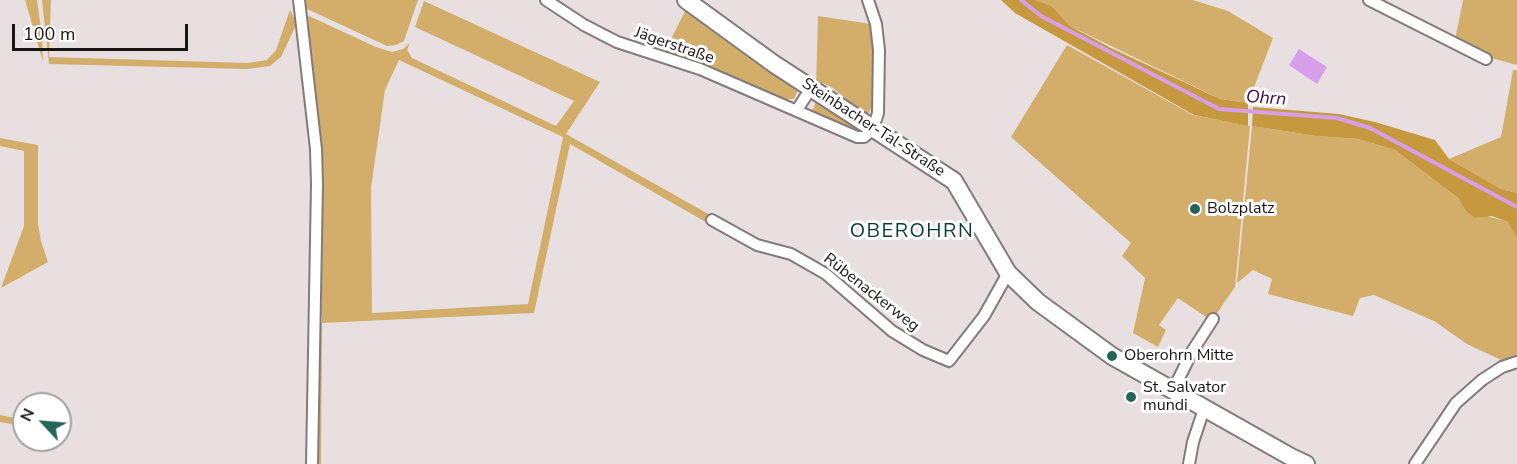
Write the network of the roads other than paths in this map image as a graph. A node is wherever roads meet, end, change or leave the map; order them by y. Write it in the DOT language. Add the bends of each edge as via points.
graph roads {
  1 [pos="299,0"];
  2 [pos="546,0"];
  3 [pos="686,0"];
  4 [pos="868,0"];
  5 [pos="1369,0"];
  6 [pos="1485,59"];
  7 [pos="811,88"];
  8 [pos="797,111"];
  9 [pos="873,129"];
  10 [pos="712,220"];
  11 [pos="1008,273"];
  12 [pos="1213,319"];
  13 [pos="1517,362"];
  14 [pos="1173,390"];
  15 [pos="1204,409"];
  16 [pos="312,464"];
  17 [pos="1189,464"];
  18 [pos="1306,464"];
  19 [pos="1414,464"];
  1 -- 16 [label="street" via="317,184"];
  2 -- 8 [label="street, Jägerstraße" via="617,42 700,69"];
  3 -- 7 [label="main road, Steinbacher-Tal-Straße"];
  4 -- 9 [label="street" via="879,50 878,113"];
  5 -- 6 [label="street"];
  7 -- 8 [label="street"];
  7 -- 9 [label="main road, Steinbacher-Tal-Straße"];
  8 -- 9 [label="street, Jägerstraße" via="857,137 864,137"];
  9 -- 11 [label="main road, Steinbacher-Tal-Straße" via="954,181"];
  10 -- 11 [label="street, Rübenackerweg" via="757,245 791,254 826,274 892,331 949,361 984,316"];
  11 -- 14 [label="main road, Steinbacher-Tal-Straße" via="1038,302 1112,356"];
  12 -- 14 [label="street"];
  13 -- 19 [label="street" via="1482,380 1456,403"];
  14 -- 15 [label="main road, Steinbacher-Tal-Straße"];
  15 -- 17 [label="street"];
  15 -- 18 [label="main road, Steinbacher-Tal-Straße"];
}
